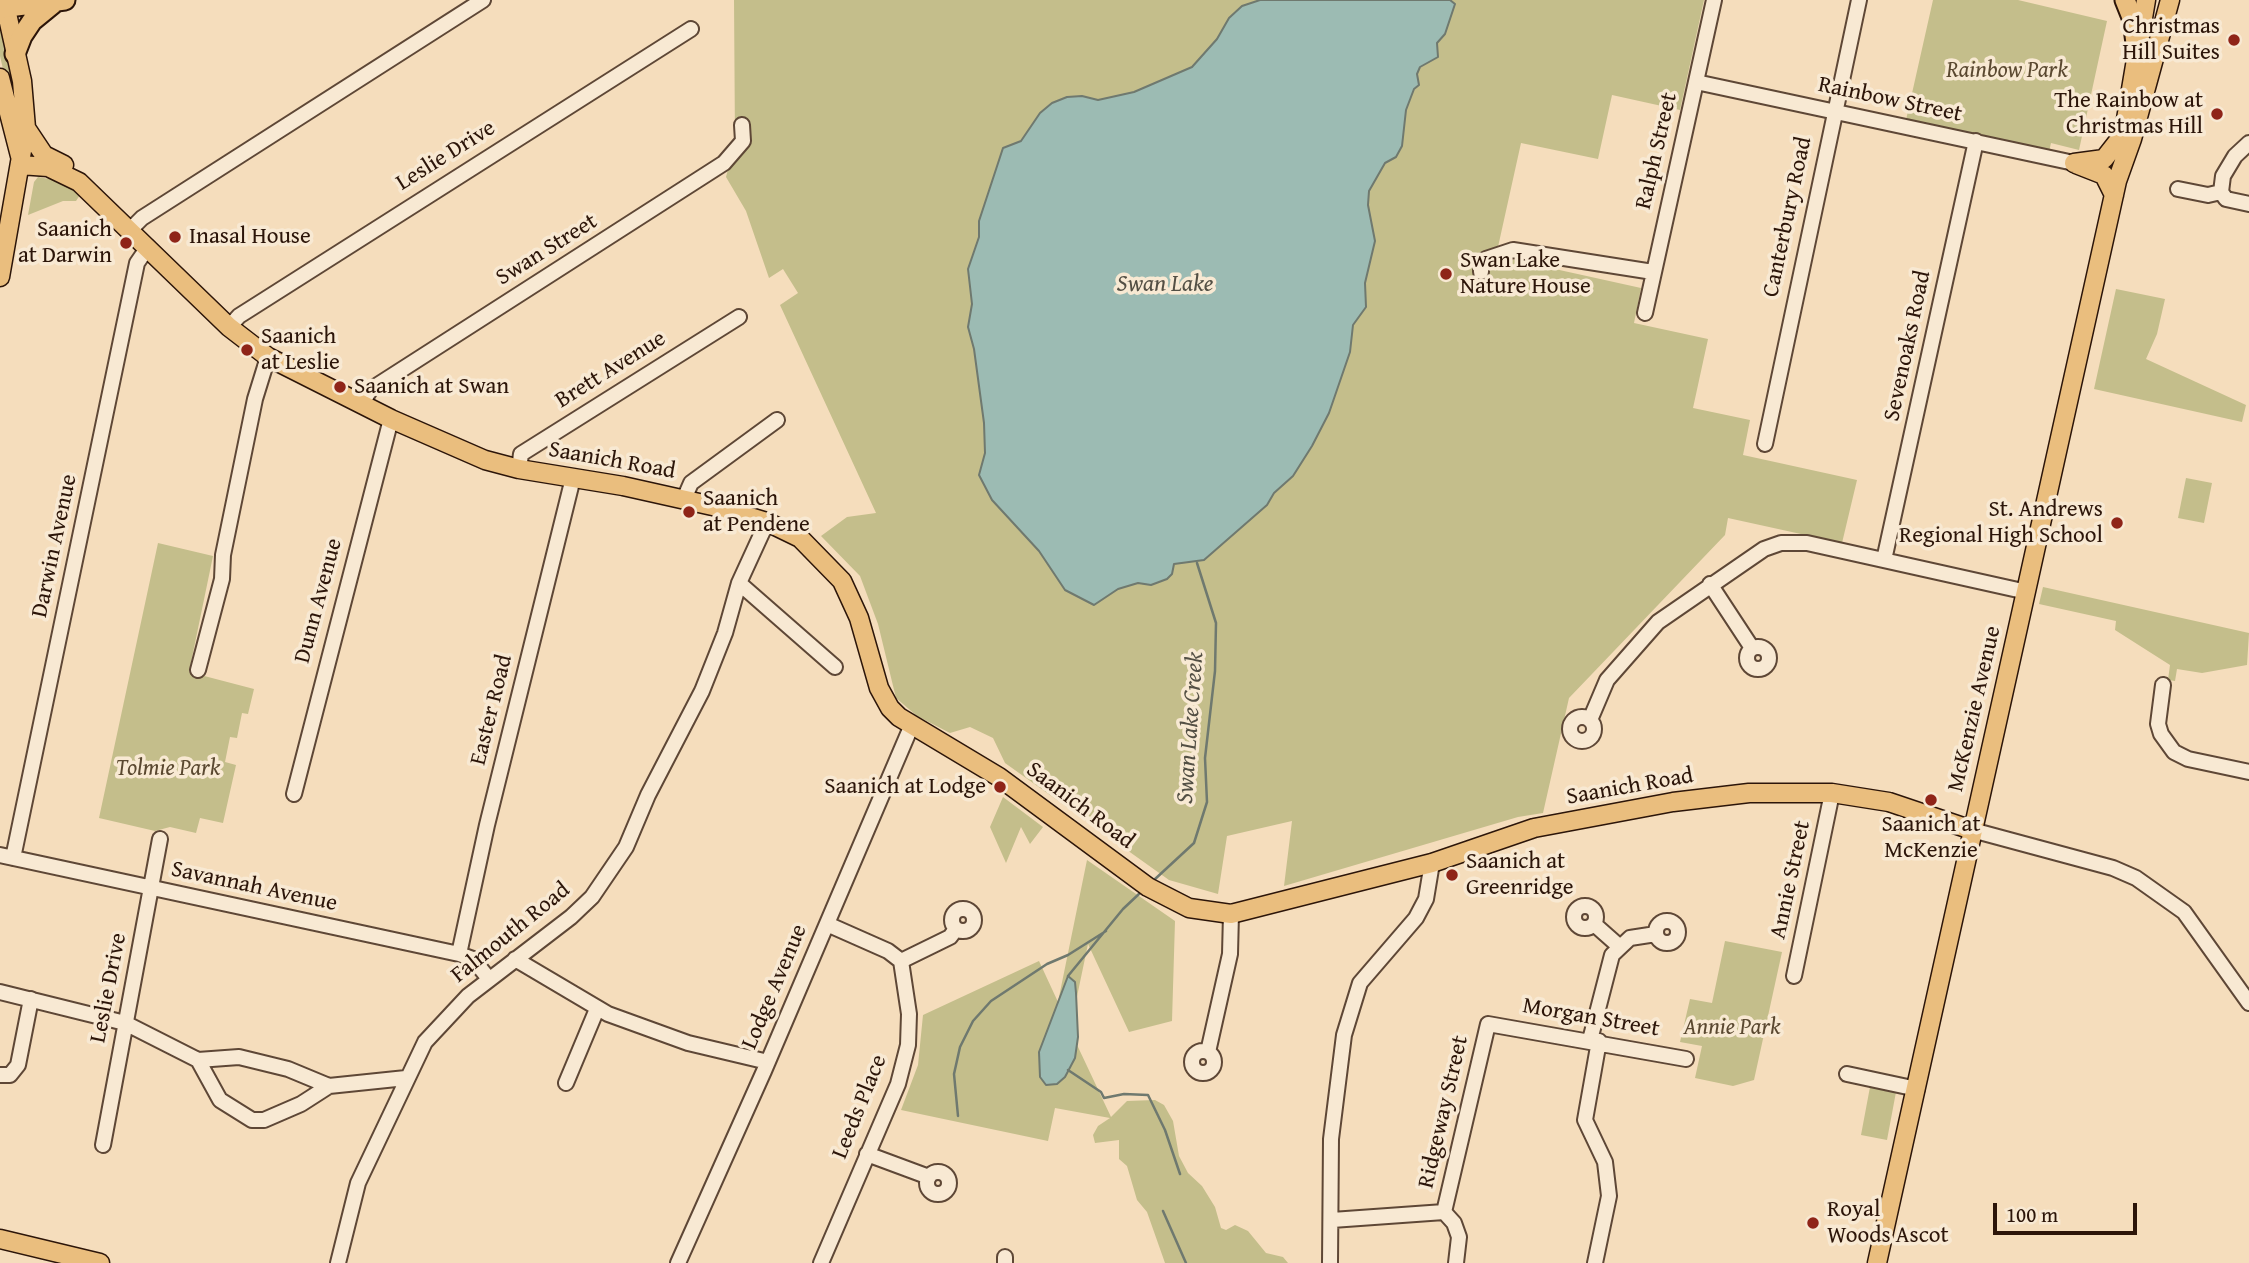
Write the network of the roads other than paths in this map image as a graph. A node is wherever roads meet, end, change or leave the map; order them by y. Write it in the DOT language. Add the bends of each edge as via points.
graph roads {
  1 [pos="483,0"];
  2 [pos="1714,0"];
  3 [pos="1859,0"];
  4 [pos="2125,0"];
  5 [pos="2146,0"];
  6 [pos="2170,0"];
  7 [pos="60,1"];
  8 [pos="3,5"];
  9 [pos="691,29"];
  10 [pos="2137,51"];
  11 [pos="16,54"];
  12 [pos="0,78"];
  13 [pos="1696,82"];
  14 [pos="1833,111"];
  15 [pos="742,125"];
  16 [pos="26,128"];
  17 [pos="2122,136"];
  18 [pos="1976,141"];
  19 [pos="2249,143"];
  20 [pos="2074,163"];
  21 [pos="2121,166"];
  22 [pos="20,169"];
  23 [pos="2178,189"];
  24 [pos="2221,192"];
  25 [pos="2114,195"];
  26 [pos="98,197"];
  27 [pos="2249,204"];
  28 [pos="0,207"];
  29 [pos="131,229"];
  30 [pos="4,234"];
  31 [pos="148,247"];
  32 [pos="1481,272"];
  33 [pos="1653,272"];
  34 [pos="0,277"];
  35 [pos="1645,313"];
  36 [pos="739,317"];
  37 [pos="229,327"];
  38 [pos="268,357"];
  39 [pos="361,405"];
  40 [pos="391,419"];
  41 [pos="777,420"];
  42 [pos="1765,444"];
  43 [pos="519,469"];
  44 [pos="573,478"];
  45 [pos="684,499"];
  46 [pos="767,522"];
  47 [pos="1884,560"];
  48 [pos="739,583"];
  49 [pos="1710,584"];
  50 [pos="2027,592"];
  51 [pos="1752,648"];
  52 [pos="835,667"];
  53 [pos="198,670"];
  54 [pos="2163,685"];
  55 [pos="1590,720"];
  56 [pos="911,727"];
  57 [pos="2249,772"];
  58 [pos="1832,793"];
  59 [pos="294,794"];
  60 [pos="1972,830"];
  61 [pos="160,839"];
  62 [pos="7,857"];
  63 [pos="1432,863"];
  64 [pos="151,889"];
  65 [pos="1231,914"];
  66 [pos="827,924"];
  67 [pos="1594,924"];
  68 [pos="956,929"];
  69 [pos="1656,934"];
  70 [pos="1620,947"];
  71 [pos="459,954"];
  72 [pos="515,959"];
  73 [pos="901,961"];
  74 [pos="1794,976"];
  75 [pos="489,979"];
  76 [pos="0,992"];
  77 [pos="31,999"];
  78 [pos="2249,1003"];
  79 [pos="597,1009"];
  80 [pos="125,1023"];
  81 [pos="1488,1024"];
  82 [pos="1594,1040"];
  83 [pos="1208,1052"];
  84 [pos="1686,1059"];
  85 [pos="198,1060"];
  86 [pos="768,1062"];
  87 [pos="1847,1074"];
  88 [pos="0,1075"];
  89 [pos="405,1078"];
  90 [pos="566,1083"];
  91 [pos="329,1086"];
  92 [pos="1917,1089"];
  93 [pos="103,1145"];
  94 [pos="867,1154"];
  95 [pos="929,1177"];
  96 [pos="1444,1212"];
  97 [pos="1332,1220"];
  98 [pos="0,1239"];
  99 [pos="100,1263"];
  100 [pos="340,1263"];
  101 [pos="678,1263"];
  102 [pos="821,1263"];
  103 [pos="1330,1263"];
  104 [pos="1456,1263"];
  105 [pos="1595,1263"];
  106 [pos="1877,1263"];
  1 -- 29 [label="street"];
  2 -- 13 [label="street, Ralph Street"];
  3 -- 14 [label="street, Canterbury Road"];
  4 -- 10 [label="highway"];
  5 -- 10 [label="main road, McKenzie Avenue"];
  6 -- 21 [label="main road, McKenzie Avenue"];
  7 -- 8 [label="highway"];
  7 -- 11 [label="highway" via="32,20"];
  8 -- 11 [label="main road"];
  9 -- 37 [label="street, Leslie Drive" via="251,308"];
  10 -- 17 [label="main road, McKenzie Avenue"];
  11 -- 16 [label="main road"];
  12 -- 22 [label="main road"];
  13 -- 14 [label="street, Rainbow Street"];
  13 -- 33 [label="street, Ralph Street"];
  14 -- 18 [label="street, Rainbow Street"];
  14 -- 42 [label="street, Canterbury Road"];
  15 -- 39 [label="street, Swan Street" via="743,141 724,163 370,390"];
  16 -- 22 [label="main road"];
  16 -- 26 [label="main road" via="44,155 84,176"];
  17 -- 20 [label="main road" via="2104,159"];
  17 -- 21 [label="main road, McKenzie Avenue"];
  18 -- 20 [label="street, Rainbow Street"];
  18 -- 47 [label="street, Sevenoaks Road"];
  19 -- 24 [label="street" via="2223,176"];
  20 -- 25 [label="main road" via="2104,175"];
  21 -- 25 [label="main road, McKenzie Avenue"];
  22 -- 26 [label="main road, Saanich Road" via="57,170"];
  22 -- 28 [label="main road"];
  22 -- 30 [label="main road"];
  23 -- 24 [label="street" via="2208,195"];
  24 -- 27 [label="street" via="2226,199"];
  25 -- 50 [label="main road, McKenzie Avenue"];
  26 -- 29 [label="main road, Saanich Road"];
  29 -- 31 [label="main road, Saanich Road"];
  30 -- 34 [label="main road"];
  31 -- 37 [label="main road, Saanich Road"];
  31 -- 62 [label="street, Darwin Avenue" via="137,262"];
  32 -- 33 [label="street" via="1486,259 1513,250"];
  33 -- 35 [label="street, Ralph Street"];
  36 -- 43 [label="street, Brett Avenue" via="521,454"];
  37 -- 38 [label="main road, Saanich Road"];
  38 -- 39 [label="main road, Saanich Road"];
  38 -- 53 [label="street" via="255,399 222,579"];
  39 -- 40 [label="main road, Saanich Road"];
  40 -- 43 [label="main road, Saanich Road" via="485,460"];
  40 -- 59 [label="street, Dunn Avenue"];
  41 -- 45 [label="street" via="691,483"];
  43 -- 44 [label="main road, Saanich Road"];
  44 -- 45 [label="main road, Saanich Road"];
  44 -- 71 [label="street, Easter Road"];
  45 -- 46 [label="main road, Saanich Road"];
  46 -- 48 [label="street, Falmouth Road"];
  46 -- 56 [label="main road, Saanich Road" via="800,538 842,581 859,618 879,688 890,708"];
  47 -- 49 [label="street" via="1807,543 1781,543"];
  47 -- 50 [label="street"];
  48 -- 52 [label="street"];
  48 -- 72 [label="street, Falmouth Road" via="702,691 626,847 585,904"];
  49 -- 51 [label="street"];
  49 -- 55 [label="street" via="1658,622 1617,666"];
  50 -- 60 [label="main road, McKenzie Avenue"];
  54 -- 57 [label="street" via="2158,724 2174,752"];
  56 -- 65 [label="main road, Saanich Road" via="999,777 1160,894 1189,908"];
  56 -- 66 [label="street, Lodge Avenue"];
  58 -- 60 [label="main road, Saanich Road" via="1889,802"];
  58 -- 63 [label="main road, Saanich Road" via="1749,793 1673,802 1534,828"];
  58 -- 74 [label="street, Annie Street"];
  60 -- 78 [label="street, Saanich Road" via="2136,878 2185,912"];
  60 -- 92 [label="main road, McKenzie Avenue"];
  61 -- 64 [label="street, Leslie Drive"];
  62 -- 64 [label="street, Savannah Avenue"];
  63 -- 65 [label="main road, Saanich Road"];
  63 -- 97 [label="street" via="1426,899 1416,918 1369,969 1352,1003 1331,1139"];
  64 -- 71 [label="street, Savannah Avenue"];
  64 -- 80 [label="street, Leslie Drive"];
  65 -- 83 [label="street" via="1230,954"];
  66 -- 73 [label="street"];
  66 -- 86 [label="street, Lodge Avenue"];
  67 -- 70 [label="street"];
  68 -- 73 [label="street" via="950,937"];
  69 -- 70 [label="street" via="1630,938"];
  70 -- 82 [label="street" via="1606,970"];
  71 -- 75 [label="street, Savannah Avenue" via="473,959"];
  72 -- 75 [label="street, Falmouth Road"];
  72 -- 79 [label="street"];
  73 -- 94 [label="street, Leeds Place" via="909,1014 908,1045 898,1084"];
  75 -- 89 [label="street, Falmouth Road" via="438,1026"];
  76 -- 77 [label="street"];
  77 -- 80 [label="street"];
  77 -- 88 [label="street" via="18,1065 10,1075"];
  79 -- 86 [label="street" via="688,1043"];
  79 -- 90 [label="street"];
  80 -- 85 [label="street"];
  80 -- 93 [label="street, Leslie Drive"];
  81 -- 82 [label="street, Morgan Street"];
  81 -- 96 [label="street, Ridgeway Street"];
  82 -- 84 [label="street, Morgan Street"];
  82 -- 105 [label="street" via="1585,1120 1605,1162 1609,1196"];
  85 -- 91 [label="street" via="239,1057 288,1069"];
  85 -- 91 [label="street" via="220,1100 252,1120 264,1120 301,1104"];
  86 -- 101 [label="street, Lodge Avenue"];
  87 -- 92 [label="street"];
  89 -- 91 [label="street"];
  89 -- 100 [label="street, Falmouth Road" via="354,1196"];
  92 -- 106 [label="main road, McKenzie Avenue"];
  94 -- 95 [label="street"];
  94 -- 102 [label="street, Leeds Place"];
  96 -- 97 [label="street"];
  96 -- 104 [label="street" via="1459,1237"];
  97 -- 103 [label="street"];
  98 -- 99 [label="main road"];
}
